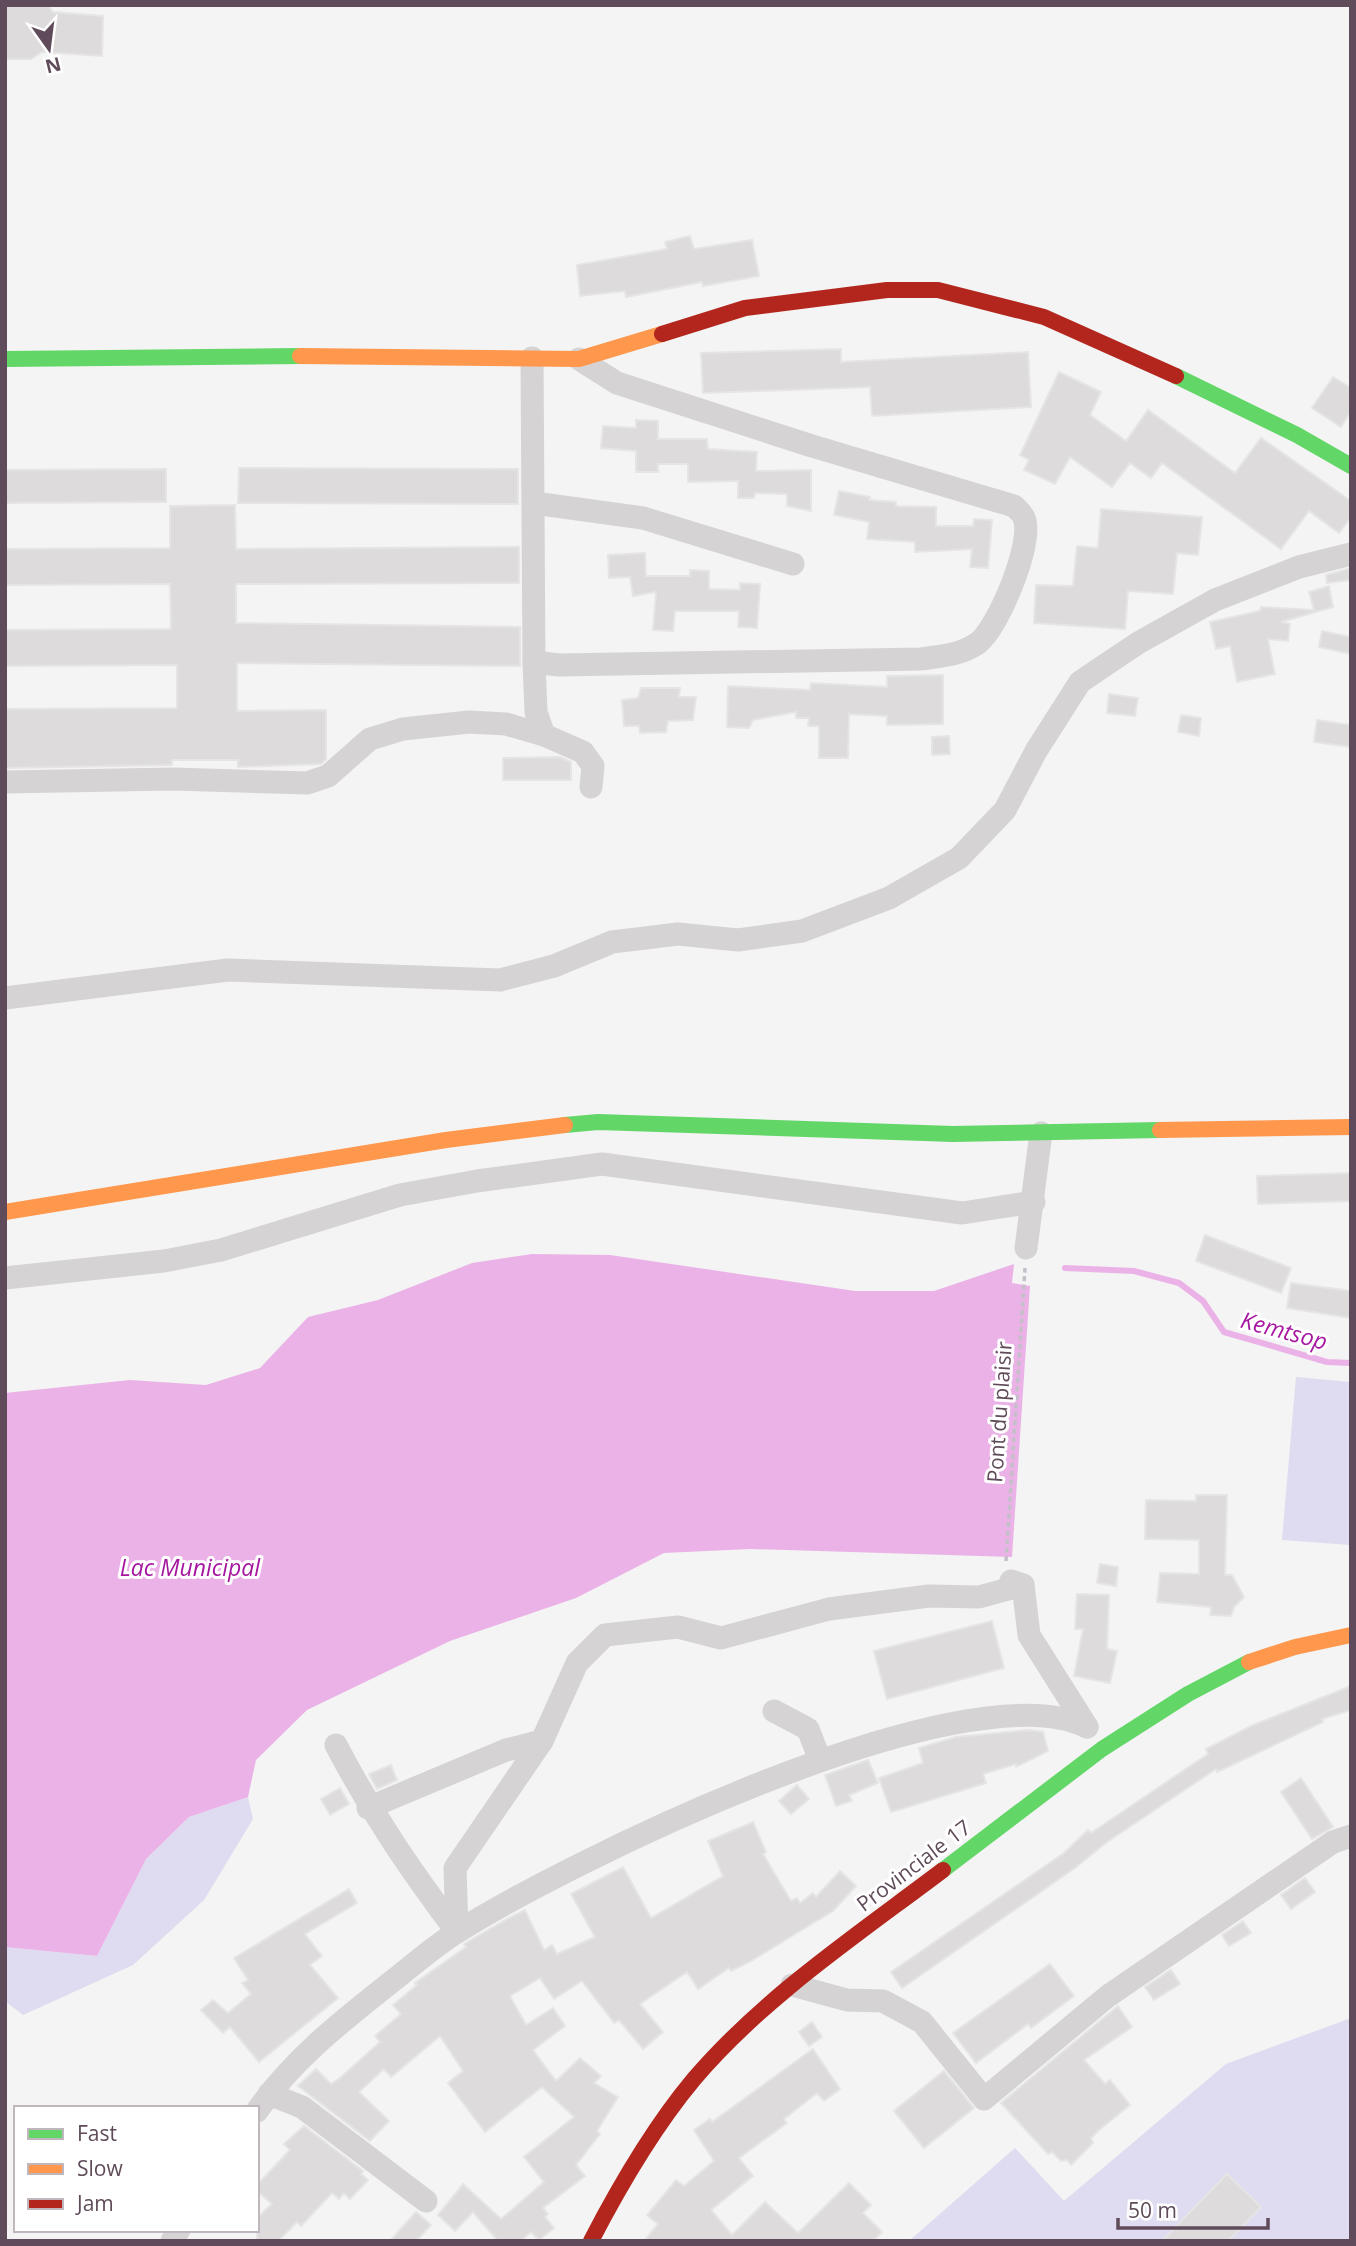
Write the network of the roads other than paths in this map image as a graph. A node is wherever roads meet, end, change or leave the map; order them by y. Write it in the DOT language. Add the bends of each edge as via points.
graph roads {
  1 [pos="532,358"];
  2 [pos="5,359"];
  3 [pos="579,359"];
  4 [pos="1351,466"];
  5 [pos="534,503"];
  6 [pos="1351,554"];
  7 [pos="793,565"];
  8 [pos="534,662"];
  9 [pos="544,734"];
  10 [pos="5,782"];
  11 [pos="591,787"];
  12 [pos="5,998"];
  13 [pos="1351,1127"];
  14 [pos="1041,1133"];
  15 [pos="1034,1202"];
  16 [pos="5,1212"];
  17 [pos="1026,1248"];
  18 [pos="5,1278"];
  19 [pos="1351,1635"];
  20 [pos="774,1711"];
  21 [pos="1087,1727"];
  22 [pos="542,1741"];
  23 [pos="336,1745"];
  24 [pos="1102,1749"];
  25 [pos="820,1760"];
  26 [pos="368,1808"];
  27 [pos="1351,1836"];
  28 [pos="457,1932"];
  29 [pos="792,1985"];
  30 [pos="263,2102"];
  31 [pos="426,2200"];
  32 [pos="591,2241"];
  1 -- 2 [label="main road"];
  1 -- 3 [label="main road"];
  1 -- 5 [label="street"];
  3 -- 4 [label="main road" via="746,309 887,290 938,290 1044,317 1126,352"];
  3 -- 8 [label="street" via="617,383 1014,506 1025,519 1025,535 1006,602 993,627 964,651 921,659"];
  5 -- 7 [label="street" via="643,518"];
  5 -- 8 [label="street"];
  6 -- 12 [label="street" via="1298,567 1214,600 1080,682 1005,810 959,858 889,898 802,931 738,940 678,934 612,942 554,966 500,980 228,970"];
  8 -- 9 [label="street" via="536,712"];
  9 -- 10 [label="street" via="506,724 469,722 403,729 370,739 328,776 307,783 173,779"];
  9 -- 11 [label="street" via="583,751 593,766"];
  13 -- 14 [label="main road"];
  14 -- 15 [label="street"];
  14 -- 16 [label="main road" via="598,1122 524,1128"];
  15 -- 17 [label="street"];
  15 -- 18 [label="street" via="962,1213 602,1164 400,1195 221,1250 164,1261"];
  19 -- 24 [label="main road, Provinciale 17" via="1282,1650 1243,1665"];
  20 -- 25 [label="street" via="808,1729"];
  21 -- 22 [label="street" via="1029,1635 1014,1582 979,1597 929,1596 829,1609 721,1638 678,1627 605,1635 577,1663"];
  21 -- 24 [label="street"];
  21 -- 25 [label="street" via="1069,1718 1037,1714 970,1720"];
  22 -- 26 [label="street" via="506,1750"];
  22 -- 28 [label="street" via="455,1868"];
  23 -- 26 [label="street"];
  24 -- 29 [label="main road, Provinciale 17"];
  25 -- 28 [label="street" via="698,1809"];
  26 -- 28 [label="street"];
  27 -- 29 [label="street" via="1333,1842 1108,1996 984,2099 922,2022 883,2001 847,2000"];
  28 -- 30 [label="street" via="327,2033"];
  29 -- 32 [label="main road, Provinciale 17" via="693,2080 615,2195"];
  30 -- 31 [label="street" via="302,2107"];
}
